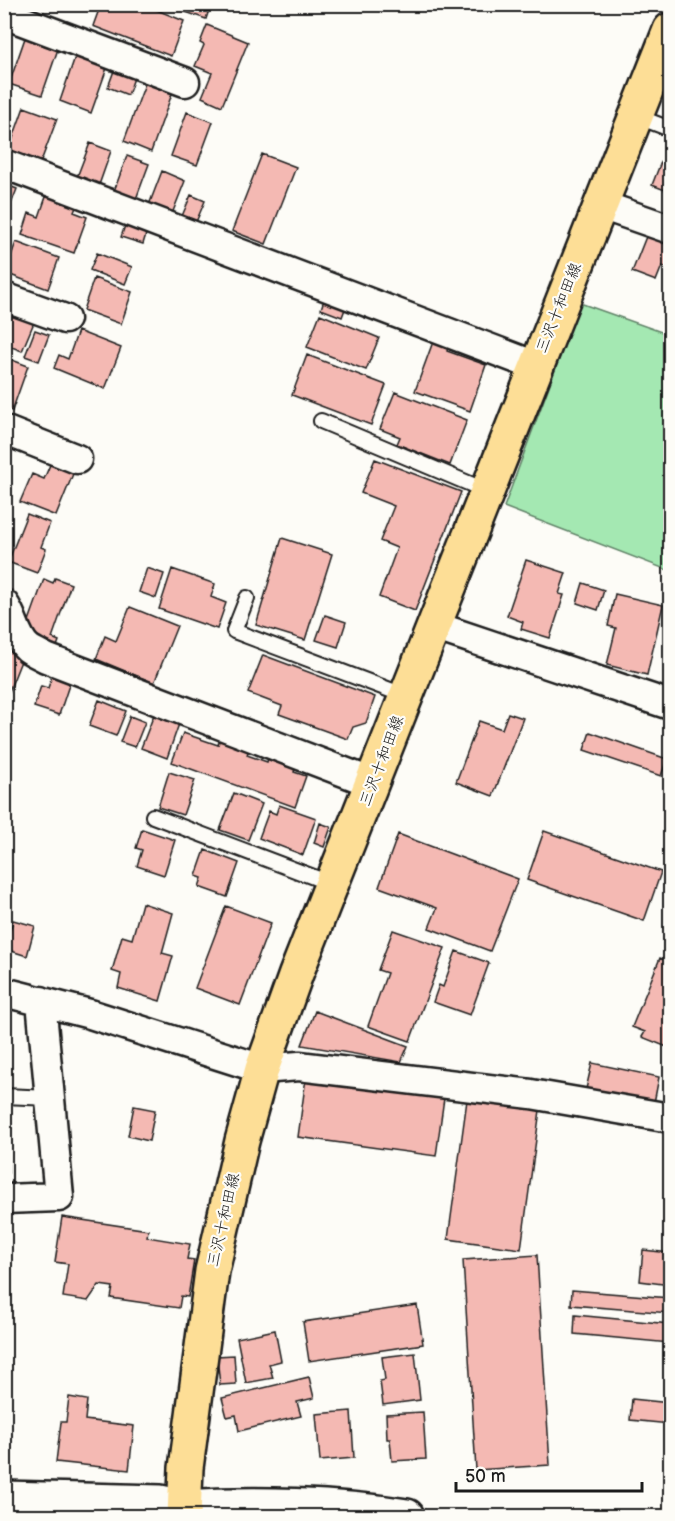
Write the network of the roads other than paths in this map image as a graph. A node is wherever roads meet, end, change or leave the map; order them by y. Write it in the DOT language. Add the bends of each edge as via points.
graph roads {
  1 [pos="4,14"];
  2 [pos="670,30"];
  3 [pos="185,82"];
  4 [pos="636,117"];
  5 [pos="670,129"];
  6 [pos="4,164"];
  7 [pos="601,205"];
  8 [pos="670,229"];
  9 [pos="4,297"];
  10 [pos="65,319"];
  11 [pos="536,366"];
  12 [pos="321,421"];
  13 [pos="4,430"];
  14 [pos="76,459"];
  15 [pos="487,491"];
  16 [pos="247,598"];
  17 [pos="4,604"];
  18 [pos="434,626"];
  19 [pos="406,697"];
  20 [pos="670,705"];
  21 [pos="373,783"];
  22 [pos="153,816"];
  23 [pos="332,884"];
  24 [pos="4,992"];
  25 [pos="41,1001"];
  26 [pos="262,1069"];
  27 [pos="4,1096"];
  28 [pos="50,1098"];
  29 [pos="669,1115"];
  30 [pos="4,1199"];
  31 [pos="4,1498"];
  32 [pos="184,1512"];
  33 [pos="407,1516"];
  1 -- 3 [label="street"];
  2 -- 4 [label="main road, 三沢十和田線"];
  4 -- 5 [label="lane"];
  4 -- 7 [label="main road, 三沢十和田線"];
  6 -- 11 [label="street"];
  7 -- 8 [label="street"];
  7 -- 11 [label="main road, 三沢十和田線"];
  9 -- 10 [label="street"];
  11 -- 15 [label="main road, 三沢十和田線"];
  12 -- 15 [label="lane"];
  13 -- 14 [label="street"];
  15 -- 18 [label="main road, 三沢十和田線"];
  16 -- 19 [label="lane" via="234,631"];
  17 -- 21 [label="street" via="18,636 28,648 46,658"];
  18 -- 19 [label="main road, 三沢十和田線"];
  18 -- 20 [label="street"];
  19 -- 21 [label="main road, 三沢十和田線"];
  21 -- 23 [label="main road, 三沢十和田線"];
  22 -- 23 [label="lane"];
  23 -- 26 [label="main road, 三沢十和田線"];
  24 -- 25 [label="street"];
  25 -- 26 [label="street"];
  25 -- 28 [label="street"];
  26 -- 29 [label="street" via="311,1067"];
  26 -- 32 [label="main road, 三沢十和田線" via="212,1271 186,1468"];
  27 -- 28 [label="lane"];
  28 -- 30 [label="street" via="59,1197"];
  31 -- 32 [label="main road" via="161,1502"];
  32 -- 33 [label="main road" via="224,1504 354,1509"];
}
